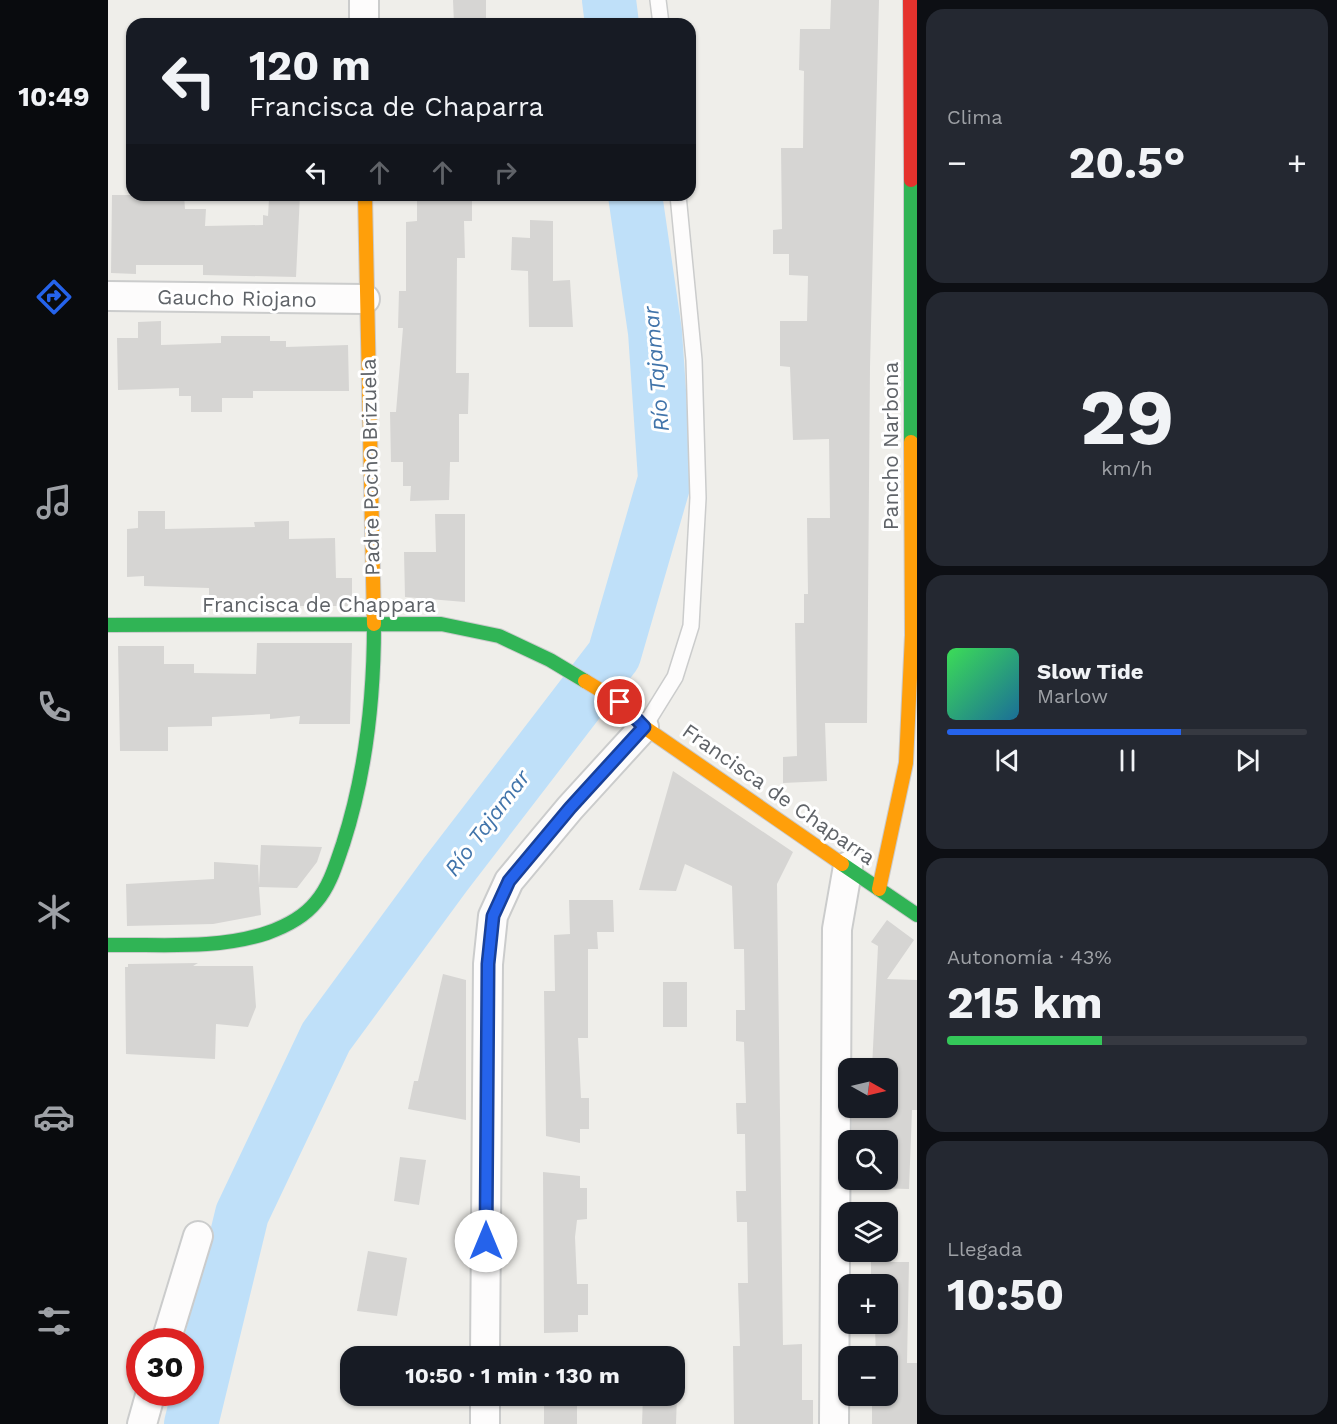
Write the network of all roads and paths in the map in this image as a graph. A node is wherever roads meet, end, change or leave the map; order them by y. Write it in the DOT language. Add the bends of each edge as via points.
graph roads {
  1 [pos="364,0"];
  2 [pos="658,0"];
  3 [pos="910,0"];
  4 [pos="364,18"];
  5 [pos="660,18"];
  6 [pos="365,201"];
  7 [pos="679,201"];
  8 [pos="108,296"];
  9 [pos="365,299"];
  10 [pos="914,461"];
  11 [pos="374,622"];
  12 [pos="108,625"];
  13 [pos="620,702"];
  14 [pos="644,727"];
  15 [pos="848,866"];
  16 [pos="879,890"];
  17 [pos="917,915"];
  18 [pos="108,945"];
  19 [pos="198,1236"];
  20 [pos="170,1328"];
  21 [pos="485,1346"];
  22 [pos="147,1406"];
  23 [pos="485,1406"];
  24 [pos="142,1424"];
  25 [pos="485,1424"];
  26 [pos="834,1424"];
  1 -- 4 [label="street"];
  2 -- 5 [label="lane"];
  3 -- 10 [label="street, Pancho Narbona"];
  6 -- 9 [label="street, Padre Pocho Brizuela"];
  7 -- 14 [label="lane" via="695,383 698,498 691,626 675,677"];
  8 -- 9 [label="street, Gaucho Riojano"];
  9 -- 11 [label="street, Padre Pocho Brizuela"];
  10 -- 16 [label="street, Pancho Narbona" via="906,763"];
  11 -- 12 [label="street, Francisca de Chappara"];
  11 -- 13 [label="street, Francisca de Chappara" via="441,624 499,636 550,660"];
  11 -- 18 [label="street, Padre Pocho Brizuela" via="364,769 351,827 331,877 313,907 282,929 239,941"];
  13 -- 14 [label="street, Francisca de Chaparra"];
  14 -- 15 [label="street, Francisca de Chaparra"];
  14 -- 21 [label="street" via="509,881 493,916 488,964"];
  15 -- 16 [label="street, Francisca de Chaparra"];
  15 -- 26 [label="street" via="837,929"];
  16 -- 17 [label="street, Francisca de Chaparra"];
  19 -- 20 [label="street"];
  22 -- 24 [label="street"];
  23 -- 25 [label="street"];
}
